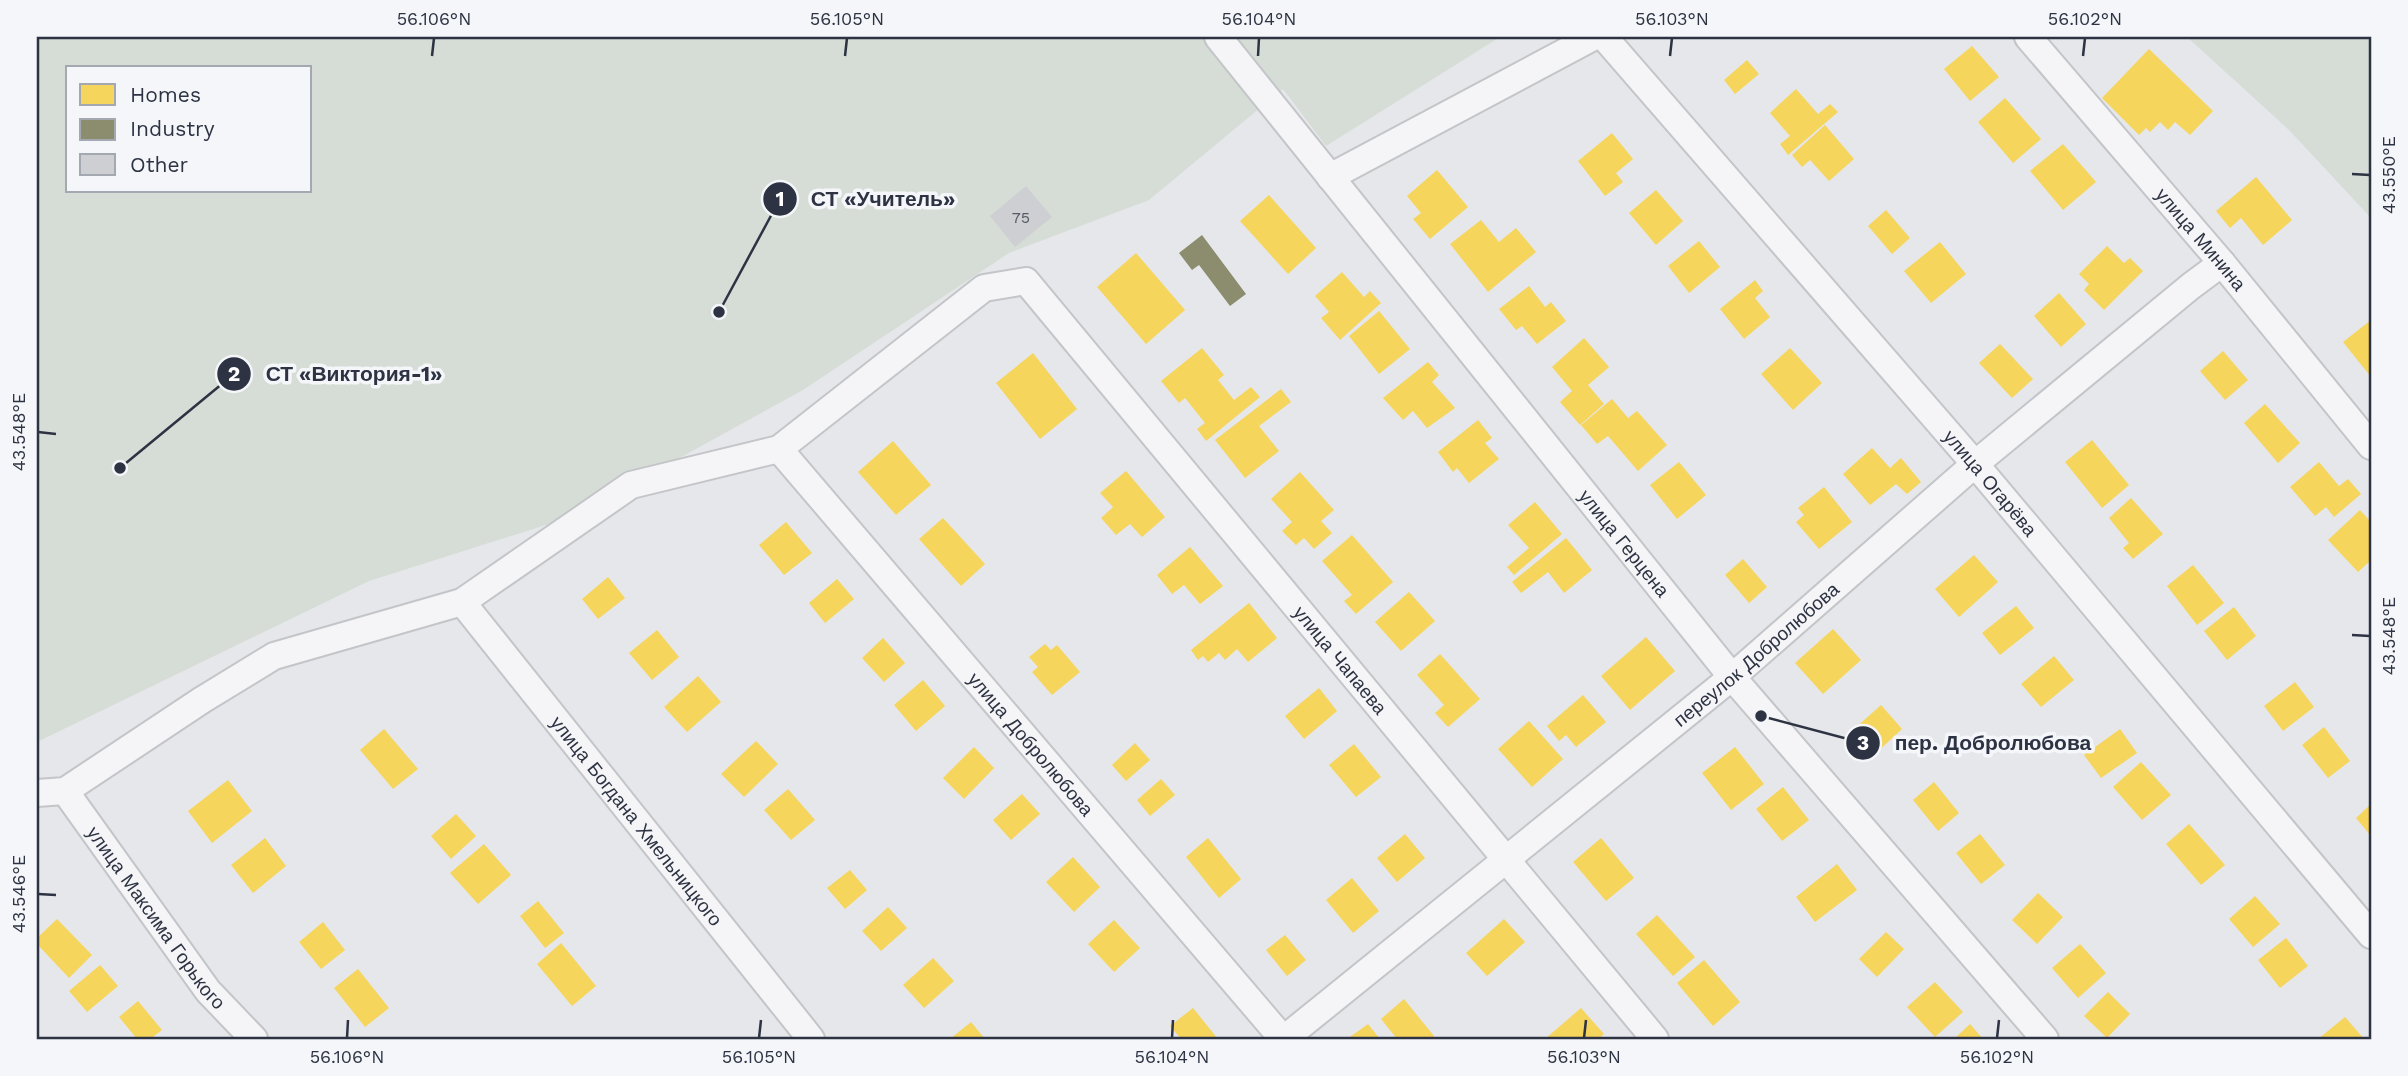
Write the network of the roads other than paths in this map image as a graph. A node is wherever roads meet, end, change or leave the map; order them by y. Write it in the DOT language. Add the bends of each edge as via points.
graph roads {
  1 [pos="1217,37"];
  2 [pos="1593,37"];
  3 [pos="1604,37"];
  4 [pos="2028,37"];
  5 [pos="1331,177"];
  6 [pos="2222,263"];
  7 [pos="2371,446"];
  8 [pos="779,449"];
  9 [pos="1975,464"];
  10 [pos="462,602"];
  11 [pos="1732,677"];
  12 [pos="65,790"];
  13 [pos="37,793"];
  14 [pos="1504,860"];
  15 [pos="2371,935"];
  16 [pos="254,1039"];
  17 [pos="811,1039"];
  18 [pos="1284,1039"];
  19 [pos="1655,1039"];
  20 [pos="2045,1039"];
  1 -- 5 [label="street, улица Герцена"];
  2 -- 5 [label="street"];
  3 -- 9 [label="street, улица Огарёва"];
  4 -- 6 [label="street, улица Минина"];
  5 -- 11 [label="street, улица Герцена"];
  6 -- 7 [label="street, улица Минина"];
  6 -- 9 [label="street, переулок Добролюбова"];
  8 -- 10 [label="street" via="631,485"];
  8 -- 14 [label="street, улица Чапаева" via="984,288 1026,281"];
  8 -- 18 [label="street, улица Добролюбова"];
  9 -- 11 [label="street, переулок Добролюбова"];
  9 -- 15 [label="street, улица Огарёва"];
  10 -- 12 [label="street" via="274,656"];
  10 -- 17 [label="street, улица Богдана Хмельницкого"];
  11 -- 14 [label="street, переулок Добролюбова"];
  11 -- 20 [label="street, улица Герцена"];
  12 -- 13 [label="street"];
  12 -- 16 [label="street, улица Максима Горького" via="208,991"];
  14 -- 18 [label="street, переулок Добролюбова"];
  14 -- 19 [label="street, улица Чапаева"];
}
